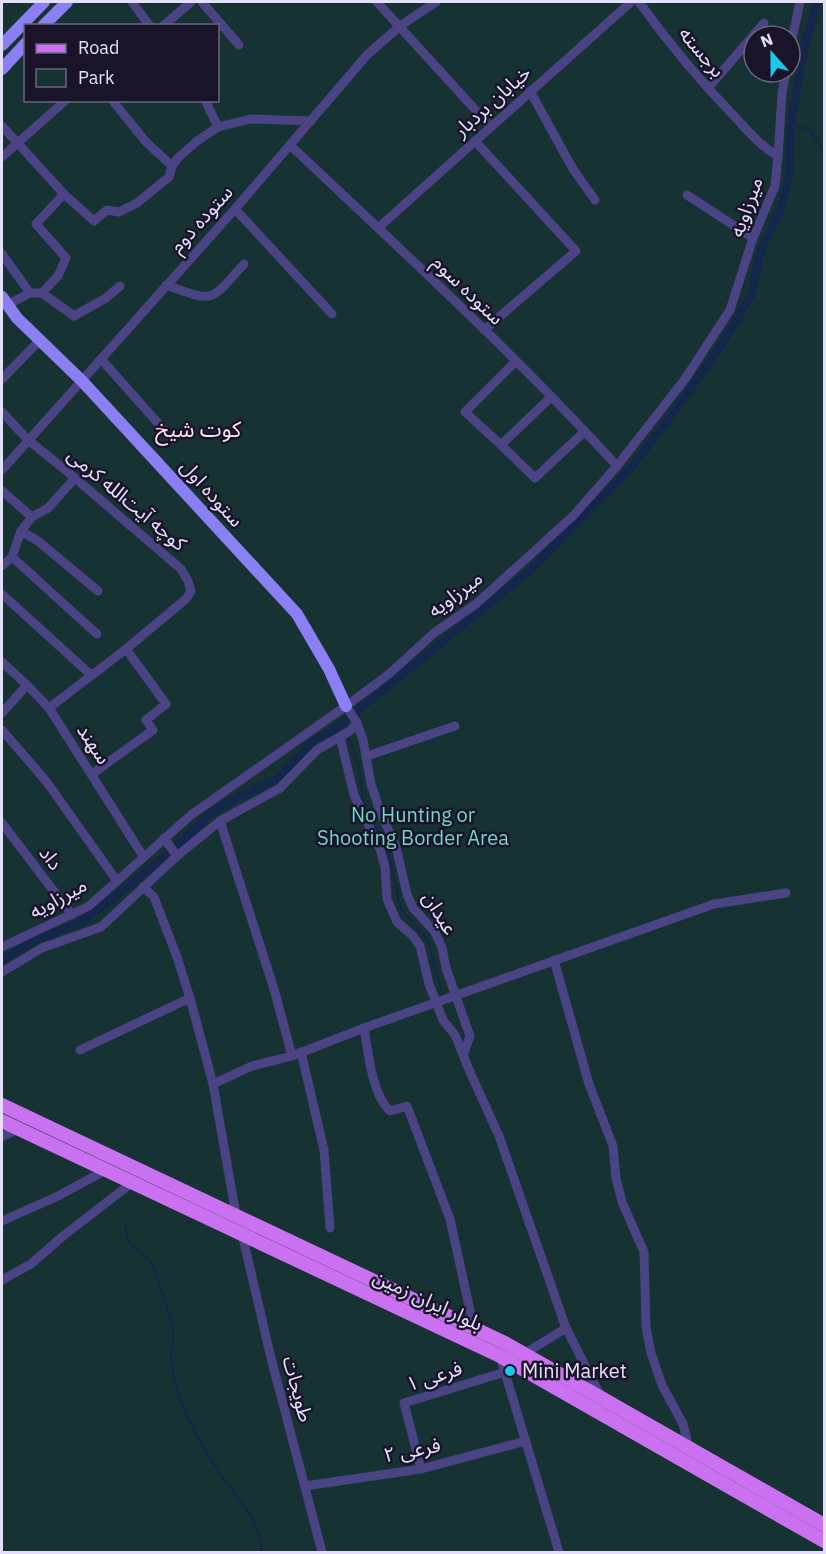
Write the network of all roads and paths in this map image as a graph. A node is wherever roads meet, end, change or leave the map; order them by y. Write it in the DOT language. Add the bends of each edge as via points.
graph roads {
  1 [pos="44,2"];
  2 [pos="67,2"];
  3 [pos="132,2"];
  4 [pos="191,2"];
  5 [pos="202,2"];
  6 [pos="377,2"];
  7 [pos="631,2"];
  8 [pos="639,2"];
  9 [pos="800,2"];
  10 [pos="432,3"];
  11 [pos="764,23"];
  12 [pos="45,24"];
  13 [pos="148,24"];
  14 [pos="166,24"];
  15 [pos="795,24"];
  16 [pos="400,26"];
  17 [pos="2,45"];
  18 [pos="24,45"];
  19 [pos="240,45"];
  20 [pos="2,69"];
  21 [pos="784,84"];
  22 [pos="708,88"];
  23 [pos="531,91"];
  24 [pos="64,102"];
  25 [pos="114,102"];
  26 [pos="206,102"];
  27 [pos="311,121"];
  28 [pos="2,126"];
  29 [pos="218,127"];
  30 [pos="491,127"];
  31 [pos="475,141"];
  32 [pos="17,144"];
  33 [pos="290,145"];
  34 [pos="765,149"];
  35 [pos="778,156"];
  36 [pos="2,157"];
  37 [pos="172,166"];
  38 [pos="64,194"];
  39 [pos="687,195"];
  40 [pos="596,200"];
  41 [pos="235,209"];
  42 [pos="378,228"];
  43 [pos="753,238"];
  44 [pos="2,254"];
  45 [pos="244,264"];
  46 [pos="166,285"];
  47 [pos="120,286"];
  48 [pos="42,292"];
  49 [pos="30,293"];
  50 [pos="4,301"];
  51 [pos="332,314"];
  52 [pos="484,330"];
  53 [pos="41,339"];
  54 [pos="101,359"];
  55 [pos="515,362"];
  56 [pos="2,379"];
  57 [pos="81,381"];
  58 [pos="551,397"];
  59 [pos="2,412"];
  60 [pos="585,431"];
  61 [pos="27,439"];
  62 [pos="172,439"];
  63 [pos="501,445"];
  64 [pos="617,466"];
  65 [pos="2,470"];
  66 [pos="75,477"];
  67 [pos="2,491"];
  68 [pos="32,517"];
  69 [pos="21,531"];
  70 [pos="12,556"];
  71 [pos="2,567"];
  72 [pos="98,591"];
  73 [pos="2,594"];
  74 [pos="97,634"];
  75 [pos="126,649"];
  76 [pos="2,662"];
  77 [pos="91,675"];
  78 [pos="27,685"];
  79 [pos="49,708"];
  80 [pos="347,708"];
  81 [pos="2,713"];
  82 [pos="356,721"];
  83 [pos="455,726"];
  84 [pos="2,729"];
  85 [pos="345,734"];
  86 [pos="367,756"];
  87 [pos="92,774"];
  88 [pos="220,820"];
  89 [pos="2,823"];
  90 [pos="166,841"];
  91 [pos="176,854"];
  92 [pos="143,856"];
  93 [pos="117,881"];
  94 [pos="143,887"];
  95 [pos="786,893"];
  96 [pos="72,915"];
  97 [pos="2,947"];
  98 [pos="554,960"];
  99 [pos="2,972"];
  100 [pos="455,996"];
  101 [pos="190,998"];
  102 [pos="436,1002"];
  103 [pos="364,1028"];
  104 [pos="80,1050"];
  105 [pos="464,1053"];
  106 [pos="297,1054"];
  107 [pos="213,1084"];
  108 [pos="2,1105"];
  109 [pos="2,1121"];
  110 [pos="18,1129"];
  111 [pos="2,1137"];
  112 [pos="106,1170"];
  113 [pos="134,1182"];
  114 [pos="236,1215"];
  115 [pos="2,1221"];
  116 [pos="330,1228"];
  117 [pos="242,1233"];
  118 [pos="2,1280"];
  119 [pos="566,1328"];
  120 [pos="474,1329"];
  121 [pos="524,1353"];
  122 [pos="500,1356"];
  123 [pos="505,1372"];
  124 [pos="600,1397"];
  125 [pos="526,1441"];
  126 [pos="689,1448"];
  127 [pos="421,1469"];
  128 [pos="304,1486"];
  129 [pos="825,1525"];
  130 [pos="825,1541"];
  131 [pos="322,1552"];
  132 [pos="559,1552"];
  1 -- 17 [label="street"];
  2 -- 12 [label="street"];
  3 -- 13 [label="street"];
  4 -- 14 [label="street"];
  5 -- 19 [label="street"];
  6 -- 16 [label="street"];
  7 -- 23 [label="street, خیابان بردبار"];
  8 -- 22 [label="street, برجسته"];
  9 -- 15 [label="street"];
  10 -- 16 [label="street, ستوده دوم"];
  11 -- 22 [label="street"];
  16 -- 27 [label="street, ستوده دوم" via="367,55"];
  16 -- 30 [label="street"];
  18 -- 20 [label="street"];
  21 -- 35 [label="street"];
  22 -- 34 [label="street, برجسته"];
  23 -- 30 [label="street, خیابان بردبار"];
  23 -- 40 [label="street" via="573,169"];
  24 -- 32 [label="street"];
  25 -- 37 [label="street" via="146,142"];
  26 -- 29 [label="street"];
  27 -- 29 [label="street" via="251,119"];
  27 -- 33 [label="street, ستوده دوم"];
  28 -- 32 [label="street"];
  29 -- 37 [label="street"];
  30 -- 31 [label="street, خیابان بردبار"];
  31 -- 42 [label="street, خیابان بردبار"];
  31 -- 52 [label="street" via="576,251"];
  32 -- 36 [label="street"];
  32 -- 38 [label="street"];
  33 -- 41 [label="street, ستوده دوم"];
  33 -- 42 [label="street, ستوده سوم"];
  34 -- 35 [label="street, میرزاویه"];
  35 -- 43 [label="street, میرزاویه" via="775,186"];
  37 -- 38 [label="street" via="169,177 137,203 119,212 107,210 94,220"];
  38 -- 48 [label="street" via="36,224 66,258 58,276"];
  39 -- 43 [label="street"];
  41 -- 46 [label="street, ستوده دوم"];
  41 -- 51 [label="street"];
  42 -- 52 [label="street, ستوده سوم"];
  43 -- 64 [label="street, میرزاویه" via="730,310 685,379"];
  44 -- 49 [label="street"];
  45 -- 46 [label="street" via="208,298"];
  46 -- 54 [label="street, ستوده دوم"];
  47 -- 48 [label="street" via="74,316"];
  48 -- 49 [label="street"];
  49 -- 50 [label="street"];
  50 -- 53 [label="street, ستوده اول"];
  52 -- 55 [label="street, ستوده سوم"];
  53 -- 56 [label="street"];
  53 -- 57 [label="street, ستوده اول"];
  54 -- 57 [label="street, ستوده دوم"];
  54 -- 62 [label="street"];
  55 -- 58 [label="street, ستوده سوم"];
  55 -- 63 [label="street" via="465,412"];
  57 -- 61 [label="street, ستوده دوم"];
  57 -- 80 [label="street, ستوده اول" via="297,614"];
  58 -- 60 [label="street, ستوده سوم"];
  58 -- 63 [label="street"];
  59 -- 61 [label="street, کوچه آیت‌الله کرمی"];
  60 -- 63 [label="street" via="534,478"];
  60 -- 64 [label="street, ستوده سوم"];
  61 -- 65 [label="street, ستوده دوم"];
  61 -- 66 [label="street, کوچه آیت‌الله کرمی"];
  64 -- 80 [label="street, میرزاویه" via="573,516 515,571"];
  66 -- 68 [label="street" via="48,508"];
  66 -- 75 [label="street, کوچه آیت‌الله کرمی" via="181,569 189,581 191,591 186,599"];
  67 -- 68 [label="street"];
  68 -- 69 [label="street"];
  69 -- 70 [label="street"];
  69 -- 72 [label="street"];
  70 -- 71 [label="street"];
  70 -- 74 [label="street"];
  73 -- 77 [label="street"];
  75 -- 77 [label="street, کوچه آیت‌الله کرمی"];
  75 -- 87 [label="street" via="166,704 146,720 153,730"];
  76 -- 78 [label="street, سهند"];
  77 -- 79 [label="street, کوچه آیت‌الله کرمی"];
  78 -- 79 [label="street, سهند"];
  78 -- 81 [label="street"];
  79 -- 87 [label="street, سهند"];
  80 -- 82 [label="street"];
  80 -- 90 [label="street, میرزاویه" via="191,814"];
  82 -- 85 [label="street"];
  82 -- 86 [label="street, عیدان"];
  83 -- 86 [label="street"];
  84 -- 93 [label="street" via="46,781"];
  85 -- 88 [label="street" via="316,750 280,788"];
  85 -- 102 [label="street, عیدان" via="354,795 380,849 387,899 397,922 420,946"];
  86 -- 100 [label="street, عیدان" via="371,784 396,847 407,894 435,932"];
  87 -- 92 [label="street, سهند"];
  88 -- 91 [label="street"];
  88 -- 106 [label="street"];
  89 -- 96 [label="street, داد"];
  90 -- 91 [label="street"];
  90 -- 92 [label="street, میرزاویه"];
  91 -- 94 [label="street"];
  92 -- 93 [label="street, میرزاویه"];
  93 -- 96 [label="street, میرزاویه" via="90,906"];
  94 -- 99 [label="street" via="101,927 42,948"];
  94 -- 101 [label="street" via="154,897"];
  95 -- 98 [label="street" via="714,904"];
  96 -- 97 [label="street, میرزاویه"];
  98 -- 100 [label="street"];
  98 -- 126 [label="street" via="589,1084 613,1146 622,1202 644,1252 646,1327 651,1353 662,1385 683,1424"];
  100 -- 102 [label="street"];
  100 -- 105 [label="street, عیدان" via="470,1036"];
  101 -- 104 [label="street"];
  101 -- 107 [label="street"];
  102 -- 103 [label="street"];
  102 -- 105 [label="street, عیدان"];
  103 -- 106 [label="street"];
  103 -- 120 [label="street" via="372,1072 384,1106 390,1111 407,1106 450,1219"];
  105 -- 119 [label="street, عیدان" via="499,1136"];
  106 -- 107 [label="street" via="252,1066"];
  106 -- 116 [label="street" via="324,1150"];
  107 -- 114 [label="street"];
  108 -- 114 [label="main road, بلوار ایران زمین"];
  109 -- 110 [label="main road, بلوار ایران زمین"];
  110 -- 111 [label="street"];
  110 -- 112 [label="main road, بلوار ایران زمین"];
  112 -- 113 [label="main road, بلوار ایران زمین"];
  112 -- 115 [label="street"];
  113 -- 117 [label="main road, بلوار ایران زمین"];
  113 -- 118 [label="street" via="31,1264"];
  114 -- 120 [label="main road, بلوار ایران زمین"];
  117 -- 122 [label="main road, بلوار ایران زمین"];
  117 -- 128 [label="street, طویجات"];
  119 -- 121 [label="street"];
  119 -- 124 [label="street, عیدان"];
  120 -- 121 [label="main road, بلوار ایران زمین"];
  121 -- 124 [label="main road, بلوار ایران زمین"];
  122 -- 123 [label="street"];
  122 -- 130 [label="main road, بلوار ایران زمین"];
  123 -- 125 [label="street"];
  123 -- 127 [label="street, فرعی ۱" via="404,1403"];
  124 -- 126 [label="main road, بلوار ایران زمین"];
  125 -- 127 [label="street, فرعی ۲"];
  125 -- 132 [label="street"];
  126 -- 129 [label="main road, بلوار ایران زمین"];
  127 -- 128 [label="street, فرعی ۲"];
  128 -- 131 [label="street, طویجات"];
}
